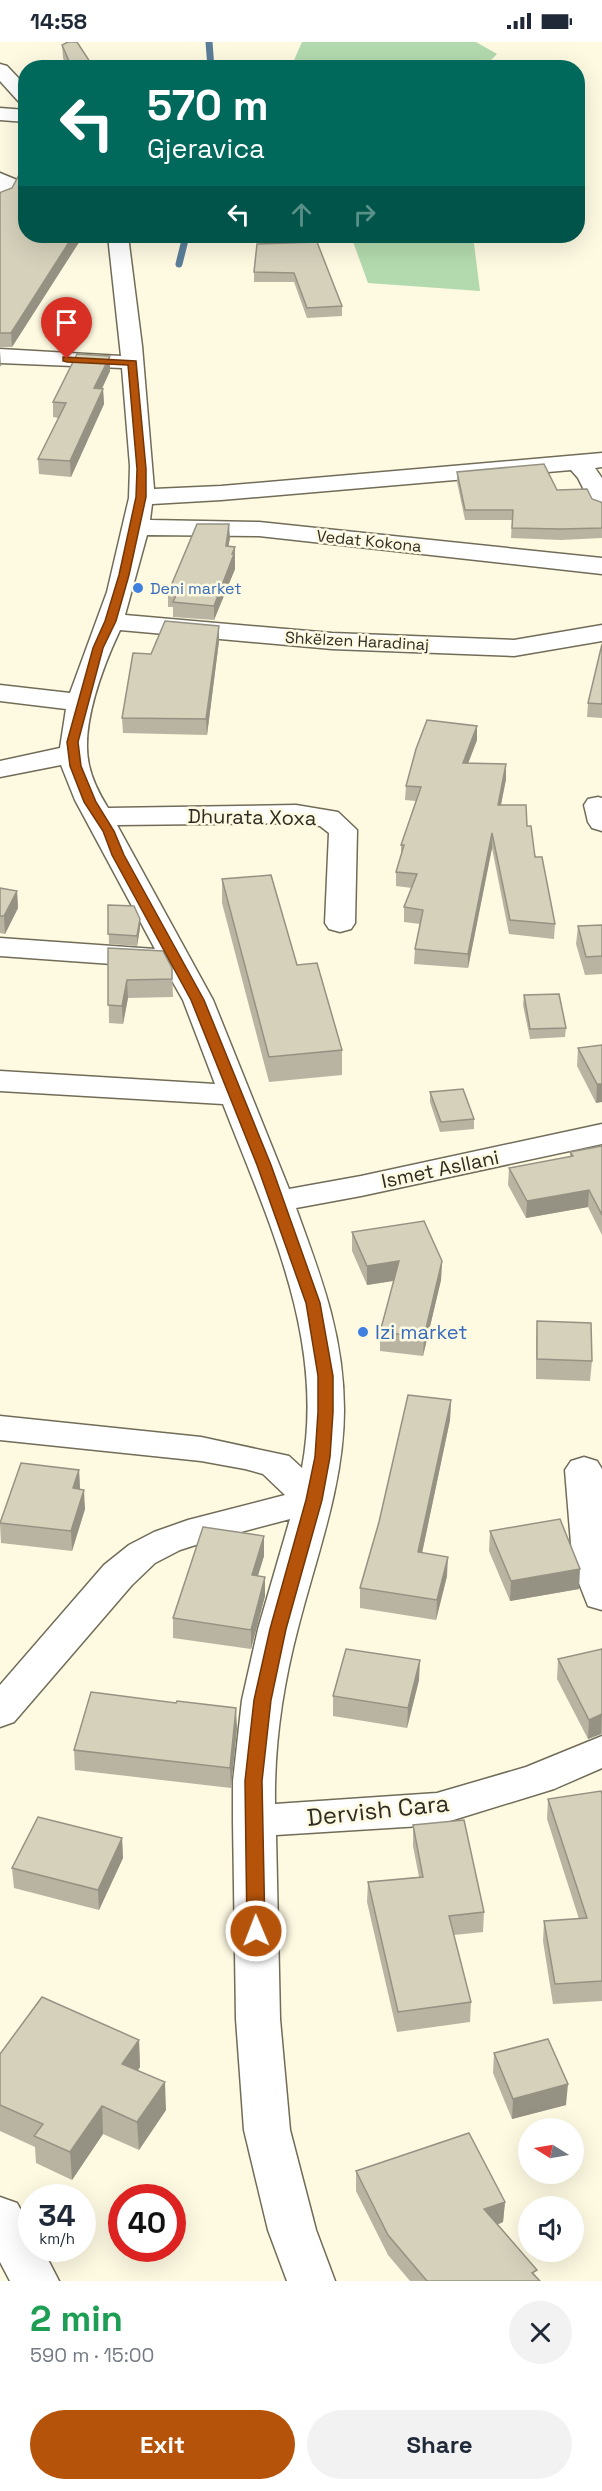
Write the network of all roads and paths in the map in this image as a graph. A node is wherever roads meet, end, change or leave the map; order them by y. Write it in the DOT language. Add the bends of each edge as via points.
graph roads {
  1 [pos="0,70"];
  2 [pos="18,100"];
  3 [pos="18,111"];
  4 [pos="0,114"];
  5 [pos="18,115"];
  6 [pos="0,130"];
  7 [pos="0,179"];
  8 [pos="0,198"];
  9 [pos="119,243"];
  10 [pos="0,356"];
  11 [pos="133,363"];
  12 [pos="602,460"];
  13 [pos="577,462"];
  14 [pos="602,503"];
  15 [pos="138,512"];
  16 [pos="602,566"];
  17 [pos="111,621"];
  18 [pos="602,633"];
  19 [pos="0,693"];
  20 [pos="82,703"];
  21 [pos="74,754"];
  22 [pos="0,769"];
  23 [pos="99,817"];
  24 [pos="340,923"];
  25 [pos="0,947"];
  26 [pos="175,959"];
  27 [pos="0,1081"];
  28 [pos="236,1095"];
  29 [pos="602,1134"];
  30 [pos="277,1201"];
  31 [pos="0,1428"];
  32 [pos="584,1470"];
  33 [pos="314,1500"];
  34 [pos="602,1596"];
  35 [pos="0,1712"];
  36 [pos="602,1752"];
  37 [pos="254,1821"];
  38 [pos="0,2217"];
  39 [pos="35,2281"];
  40 [pos="311,2281"];
  1 -- 2 [label="street"];
  3 -- 4 [label="street"];
  5 -- 6 [label="street"];
  7 -- 8 [label="street" via="9,184"];
  9 -- 11 [label="street"];
  10 -- 11 [label="street"];
  11 -- 15 [label="street" via="141,469"];
  12 -- 13 [label="street"];
  13 -- 14 [label="street"];
  13 -- 15 [label="street" via="220,493"];
  15 -- 16 [label="street, Vedat Kokona"];
  15 -- 17 [label="street"];
  17 -- 18 [label="street, Shkëlzen Haradinaj" via="332,641 514,648"];
  17 -- 20 [label="street" via="98,648"];
  19 -- 20 [label="street"];
  20 -- 21 [label="street"];
  21 -- 22 [label="street"];
  21 -- 23 [label="street" via="75,766"];
  23 -- 24 [label="street, Dhurata Xoxa" via="296,814 328,818 343,830"];
  23 -- 26 [label="street"];
  25 -- 26 [label="street"];
  26 -- 28 [label="street" via="198,1000"];
  27 -- 28 [label="street"];
  28 -- 30 [label="street"];
  29 -- 30 [label="street, Ismet Asllani"];
  30 -- 33 [label="street" via="313,1303 321,1339 326,1412"];
  31 -- 33 [label="street" via="245,1457 276,1465"];
  32 -- 34 [label="street" via="592,1568"];
  33 -- 35 [label="street" via="201,1529 142,1554 118,1575"];
  33 -- 37 [label="street" via="262,1700"];
  36 -- 37 [label="street, Dervish Cara" via="539,1778 437,1809"];
  37 -- 40 [label="street" via="258,2019 267,2130 292,2230"];
  38 -- 39 [label="street"];
}
